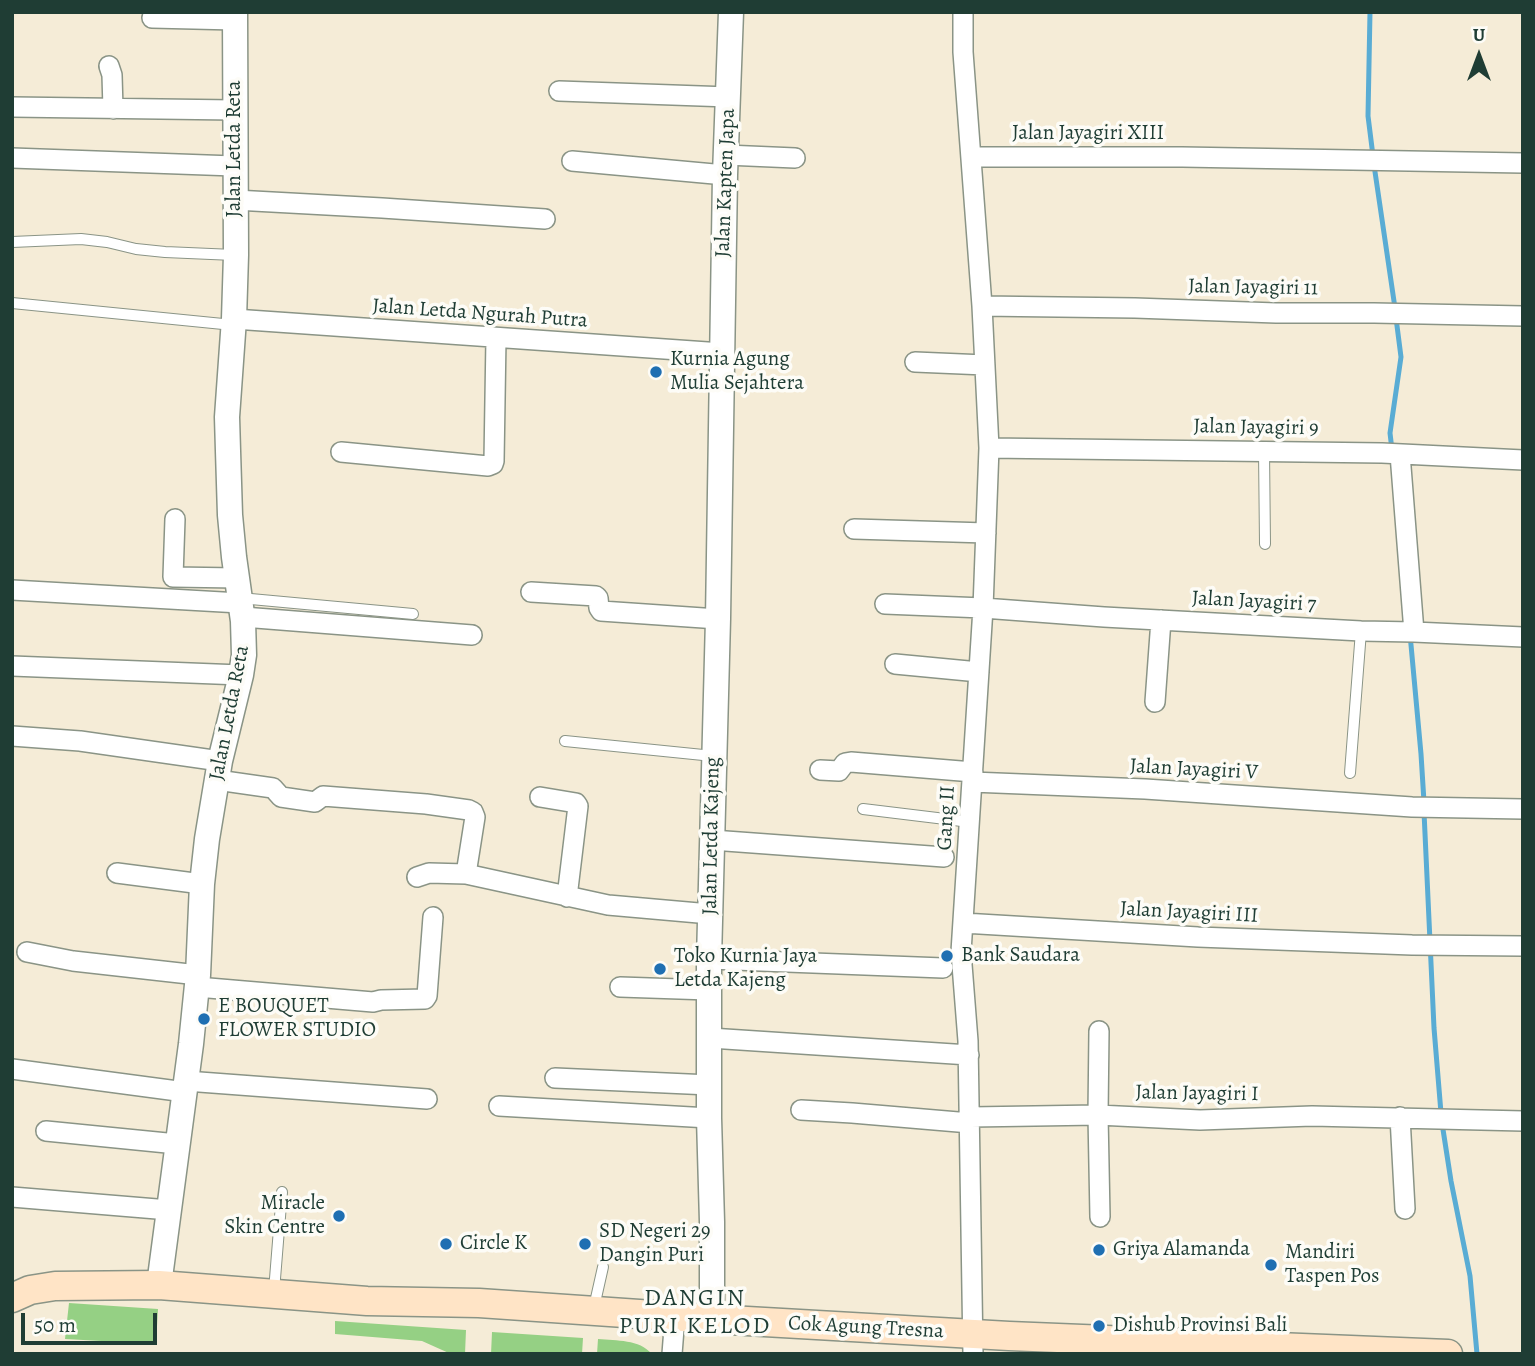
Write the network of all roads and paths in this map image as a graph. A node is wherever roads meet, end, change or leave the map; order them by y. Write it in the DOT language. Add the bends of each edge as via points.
graph roads {
  1 [pos="730,12"];
  2 [pos="963,12"];
  3 [pos="235,16"];
  4 [pos="152,18"];
  5 [pos="109,66"];
  6 [pos="559,91"];
  7 [pos="729,97"];
  8 [pos="12,107"];
  9 [pos="113,110"];
  10 [pos="234,110"];
  11 [pos="971,157"];
  12 [pos="795,158"];
  13 [pos="12,159"];
  14 [pos="572,161"];
  15 [pos="1523,163"];
  16 [pos="725,165"];
  17 [pos="234,166"];
  18 [pos="235,200"];
  19 [pos="545,219"];
  20 [pos="12,242"];
  21 [pos="236,255"];
  22 [pos="12,303"];
  23 [pos="982,306"];
  24 [pos="1523,316"];
  25 [pos="234,322"];
  26 [pos="496,338"];
  27 [pos="722,353"];
  28 [pos="915,362"];
  29 [pos="985,365"];
  30 [pos="989,448"];
  31 [pos="1264,451"];
  32 [pos="341,452"];
  33 [pos="1394,453"];
  34 [pos="1523,460"];
  35 [pos="175,519"];
  36 [pos="854,529"];
  37 [pos="986,533"];
  38 [pos="1265,544"];
  39 [pos="12,590"];
  40 [pos="531,592"];
  41 [pos="240,599"];
  42 [pos="885,604"];
  43 [pos="984,608"];
  44 [pos="413,614"];
  45 [pos="718,619"];
  46 [pos="1161,620"];
  47 [pos="1361,631"];
  48 [pos="1413,632"];
  49 [pos="472,635"];
  50 [pos="1523,637"];
  51 [pos="895,664"];
  52 [pos="12,666"];
  53 [pos="979,672"];
  54 [pos="241,675"];
  55 [pos="1155,702"];
  56 [pos="12,736"];
  57 [pos="565,741"];
  58 [pos="713,757"];
  59 [pos="218,770"];
  60 [pos="820,770"];
  61 [pos="1350,773"];
  62 [pos="972,777"];
  63 [pos="540,797"];
  64 [pos="863,808"];
  65 [pos="1523,809"];
  66 [pos="970,822"];
  67 [pos="712,841"];
  68 [pos="944,857"];
  69 [pos="117,873"];
  70 [pos="466,874"];
  71 [pos="417,877"];
  72 [pos="202,884"];
  73 [pos="567,897"];
  74 [pos="710,914"];
  75 [pos="433,917"];
  76 [pos="963,923"];
  77 [pos="1523,946"];
  78 [pos="27,952"];
  79 [pos="709,959"];
  80 [pos="943,968"];
  81 [pos="197,981"];
  82 [pos="620,987"];
  83 [pos="709,990"];
  84 [pos="1099,1031"];
  85 [pos="710,1038"];
  86 [pos="969,1055"];
  87 [pos="12,1069"];
  88 [pos="555,1078"];
  89 [pos="710,1085"];
  90 [pos="186,1087"];
  91 [pos="427,1099"];
  92 [pos="499,1106"];
  93 [pos="801,1110"];
  94 [pos="1098,1115"];
  95 [pos="1400,1117"];
  96 [pos="709,1118"];
  97 [pos="970,1120"];
  98 [pos="1523,1121"];
  99 [pos="46,1131"];
  100 [pos="177,1144"];
  101 [pos="282,1192"];
  102 [pos="12,1197"];
  103 [pos="1405,1209"];
  104 [pos="169,1210"];
  105 [pos="1100,1217"];
  106 [pos="603,1267"];
  107 [pos="159,1285"];
  108 [pos="274,1295"];
  109 [pos="12,1298"];
  110 [pos="593,1311"];
  111 [pos="676,1316"];
  112 [pos="712,1319"];
  113 [pos="973,1344"];
  114 [pos="1353,1352"];
  115 [pos="672,1354"];
  116 [pos="1448,1354"];
  1 -- 7 [label="street, Jalan Kapten Japa"];
  2 -- 11 [label="street"];
  3 -- 4 [label="street"];
  3 -- 10 [label="street, Jalan Letda Reta"];
  5 -- 9 [label="street"];
  6 -- 7 [label="street"];
  7 -- 16 [label="street, Jalan Kapten Japa"];
  8 -- 9 [label="street"];
  9 -- 10 [label="street"];
  10 -- 17 [label="street, Jalan Letda Reta"];
  11 -- 15 [label="street, Jalan Jayagiri XIII"];
  11 -- 23 [label="street"];
  12 -- 16 [label="street"];
  13 -- 17 [label="street"];
  14 -- 16 [label="street"];
  16 -- 27 [label="street, Jalan Kapten Japa"];
  17 -- 18 [label="street, Jalan Letda Reta"];
  18 -- 19 [label="street"];
  18 -- 21 [label="street, Jalan Letda Reta"];
  20 -- 21 [label="lane" via="81,239 145,250"];
  21 -- 25 [label="street, Jalan Letda Reta"];
  22 -- 25 [label="lane"];
  23 -- 24 [label="street, Jalan Jayagiri 11"];
  23 -- 29 [label="street, Gang II"];
  25 -- 26 [label="street, Jalan Letda Ngurah Putra"];
  25 -- 41 [label="street, Jalan Letda Reta" via="228,440 230,515"];
  26 -- 27 [label="street, Jalan Letda Ngurah Putra"];
  26 -- 32 [label="street" via="492,464"];
  27 -- 45 [label="street, Jalan Letda Kajeng"];
  28 -- 29 [label="street"];
  29 -- 30 [label="street, Gang II"];
  30 -- 31 [label="street, Jalan Jayagiri 9"];
  30 -- 37 [label="street, Gang II"];
  31 -- 33 [label="street, Jalan Jayagiri 9"];
  31 -- 38 [label="lane"];
  33 -- 34 [label="street, Jalan Jayagiri 9"];
  33 -- 48 [label="street"];
  35 -- 41 [label="street" via="164,576"];
  36 -- 37 [label="street"];
  37 -- 43 [label="street, Gang II"];
  39 -- 41 [label="street"];
  40 -- 45 [label="street" via="596,596 601,611"];
  41 -- 44 [label="lane"];
  41 -- 49 [label="street"];
  41 -- 54 [label="street, Jalan Letda Reta" via="245,637"];
  42 -- 43 [label="street, Jalan Jayagiri 7"];
  43 -- 46 [label="street, Jalan Jayagiri 7"];
  43 -- 53 [label="street, Gang II"];
  45 -- 58 [label="street, Jalan Letda Kajeng"];
  46 -- 47 [label="street, Jalan Jayagiri 7"];
  46 -- 55 [label="street"];
  47 -- 48 [label="street, Jalan Jayagiri 7"];
  47 -- 61 [label="lane"];
  48 -- 50 [label="street, Jalan Jayagiri 7"];
  51 -- 53 [label="street"];
  52 -- 54 [label="street"];
  53 -- 62 [label="street, Gang II"];
  54 -- 59 [label="street, Jalan Letda Reta"];
  56 -- 59 [label="street" via="80,741"];
  57 -- 58 [label="lane"];
  58 -- 67 [label="street, Jalan Letda Kajeng"];
  59 -- 70 [label="street" via="273,788 281,797 315,802 323,796 469,810 475,817"];
  59 -- 72 [label="street, Jalan Letda Reta"];
  60 -- 62 [label="street, Jalan Jayagiri V" via="839,771 851,762"];
  62 -- 65 [label="street, Jalan Jayagiri V" via="1412,807"];
  62 -- 66 [label="street, Gang II"];
  63 -- 73 [label="street" via="578,806"];
  64 -- 66 [label="lane"];
  66 -- 76 [label="street, Gang II"];
  67 -- 68 [label="street"];
  67 -- 74 [label="street, Jalan Letda Kajeng"];
  69 -- 72 [label="street"];
  70 -- 71 [label="street"];
  70 -- 73 [label="street"];
  72 -- 81 [label="street, Jalan Letda Reta"];
  73 -- 74 [label="street"];
  74 -- 79 [label="street, Jalan Letda Kajeng"];
  75 -- 81 [label="street" via="425,999 373,1002"];
  76 -- 77 [label="street, Jalan Jayagiri III" via="1198,937"];
  76 -- 86 [label="street, Gang II"];
  78 -- 81 [label="street"];
  79 -- 80 [label="street"];
  79 -- 83 [label="street, Jalan Letda Kajeng"];
  81 -- 90 [label="street, Jalan Letda Reta"];
  82 -- 83 [label="street"];
  83 -- 85 [label="street, Jalan Letda Kajeng"];
  84 -- 94 [label="street"];
  85 -- 86 [label="street"];
  85 -- 89 [label="street, Jalan Letda Kajeng"];
  86 -- 97 [label="street, Gang II"];
  87 -- 90 [label="street"];
  88 -- 89 [label="street"];
  89 -- 96 [label="street, Jalan Letda Kajeng"];
  90 -- 91 [label="street"];
  90 -- 100 [label="street, Jalan Letda Reta"];
  92 -- 96 [label="street"];
  93 -- 97 [label="street, Jalan Jayagiri I"];
  94 -- 95 [label="street, Jalan Jayagiri I" via="1200,1120"];
  94 -- 97 [label="street, Jalan Jayagiri I"];
  94 -- 105 [label="street"];
  95 -- 98 [label="street, Jalan Jayagiri I"];
  95 -- 103 [label="street"];
  96 -- 112 [label="street, Jalan Letda Kajeng"];
  97 -- 113 [label="street, Gang II"];
  99 -- 100 [label="street"];
  100 -- 104 [label="street, Jalan Letda Reta"];
  101 -- 108 [label="lane"];
  102 -- 104 [label="street"];
  104 -- 107 [label="street, Jalan Letda Reta"];
  106 -- 110 [label="lane"];
  107 -- 108 [label="main road, Cok Agung Tresna"];
  107 -- 109 [label="main road, Cok Agung Tresna" via="55,1286"];
  108 -- 110 [label="main road, Cok Agung Tresna"];
  110 -- 111 [label="main road, Cok Agung Tresna"];
  111 -- 112 [label="main road, Cok Agung Tresna"];
  111 -- 115 [label="street"];
  112 -- 113 [label="main road, Cok Agung Tresna"];
  113 -- 114 [label="main road, Cok Agung Tresna"];
  114 -- 116 [label="main road, Cok Agung Tresna"];
}
